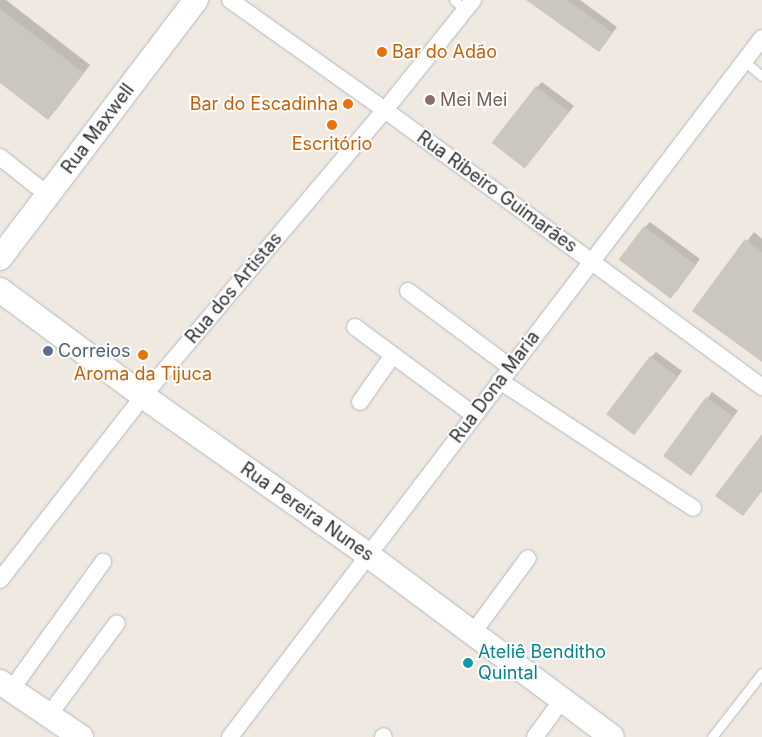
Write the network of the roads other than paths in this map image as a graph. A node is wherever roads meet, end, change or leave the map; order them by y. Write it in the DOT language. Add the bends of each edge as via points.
graph roads {
  1 [pos="196,0"];
  2 [pos="230,0"];
  3 [pos="464,3"];
  4 [pos="762,38"];
  5 [pos="744,61"];
  6 [pos="762,76"];
  7 [pos="384,110"];
  8 [pos="0,157"];
  9 [pos="48,195"];
  10 [pos="0,258"];
  11 [pos="592,261"];
  12 [pos="0,290"];
  13 [pos="408,291"];
  14 [pos="355,327"];
  15 [pos="393,355"];
  16 [pos="510,367"];
  17 [pos="500,381"];
  18 [pos="762,387"];
  19 [pos="142,396"];
  20 [pos="360,402"];
  21 [pos="474,415"];
  22 [pos="692,508"];
  23 [pos="368,555"];
  24 [pos="528,558"];
  25 [pos="103,562"];
  26 [pos="0,580"];
  27 [pos="117,623"];
  28 [pos="472,634"];
  29 [pos="762,672"];
  30 [pos="6,686"];
  31 [pos="561,701"];
  32 [pos="49,714"];
  33 [pos="73,735"];
  34 [pos="230,737"];
  35 [pos="535,737"];
  36 [pos="612,737"];
  37 [pos="712,737"];
  1 -- 9 [label="main road, Rua Maxwell"];
  2 -- 7 [label="street, Rua Ribeiro Guimarães"];
  3 -- 7 [label="street, Rua dos Artistas"];
  4 -- 5 [label="street, Rua Dona Maria"];
  5 -- 6 [label="lane"];
  5 -- 11 [label="street, Rua Dona Maria"];
  7 -- 11 [label="street, Rua Ribeiro Guimarães"];
  7 -- 19 [label="street, Rua dos Artistas"];
  8 -- 9 [label="street"];
  9 -- 10 [label="main road, Rua Maxwell"];
  11 -- 16 [label="street, Rua Dona Maria"];
  11 -- 18 [label="street, Rua Ribeiro Guimarães"];
  12 -- 19 [label="main road, Rua Pereira Nunes"];
  13 -- 16 [label="street"];
  14 -- 15 [label="street"];
  15 -- 20 [label="street"];
  15 -- 21 [label="street"];
  16 -- 17 [label="street, Rua Dona Maria"];
  17 -- 21 [label="street, Rua Dona Maria"];
  17 -- 22 [label="street"];
  19 -- 23 [label="main road, Rua Pereira Nunes"];
  19 -- 26 [label="street, Rua dos Artistas"];
  21 -- 23 [label="street, Rua Dona Maria"];
  23 -- 28 [label="main road, Rua Pereira Nunes"];
  23 -- 34 [label="street, Rua Dona Maria"];
  24 -- 28 [label="street"];
  25 -- 30 [label="street"];
  27 -- 32 [label="street"];
  28 -- 31 [label="main road, Rua Pereira Nunes"];
  29 -- 37 [label="lane"];
  30 -- 32 [label="main road"];
  31 -- 35 [label="street"];
  31 -- 36 [label="main road, Rua Pereira Nunes"];
  32 -- 33 [label="main road"];
}
